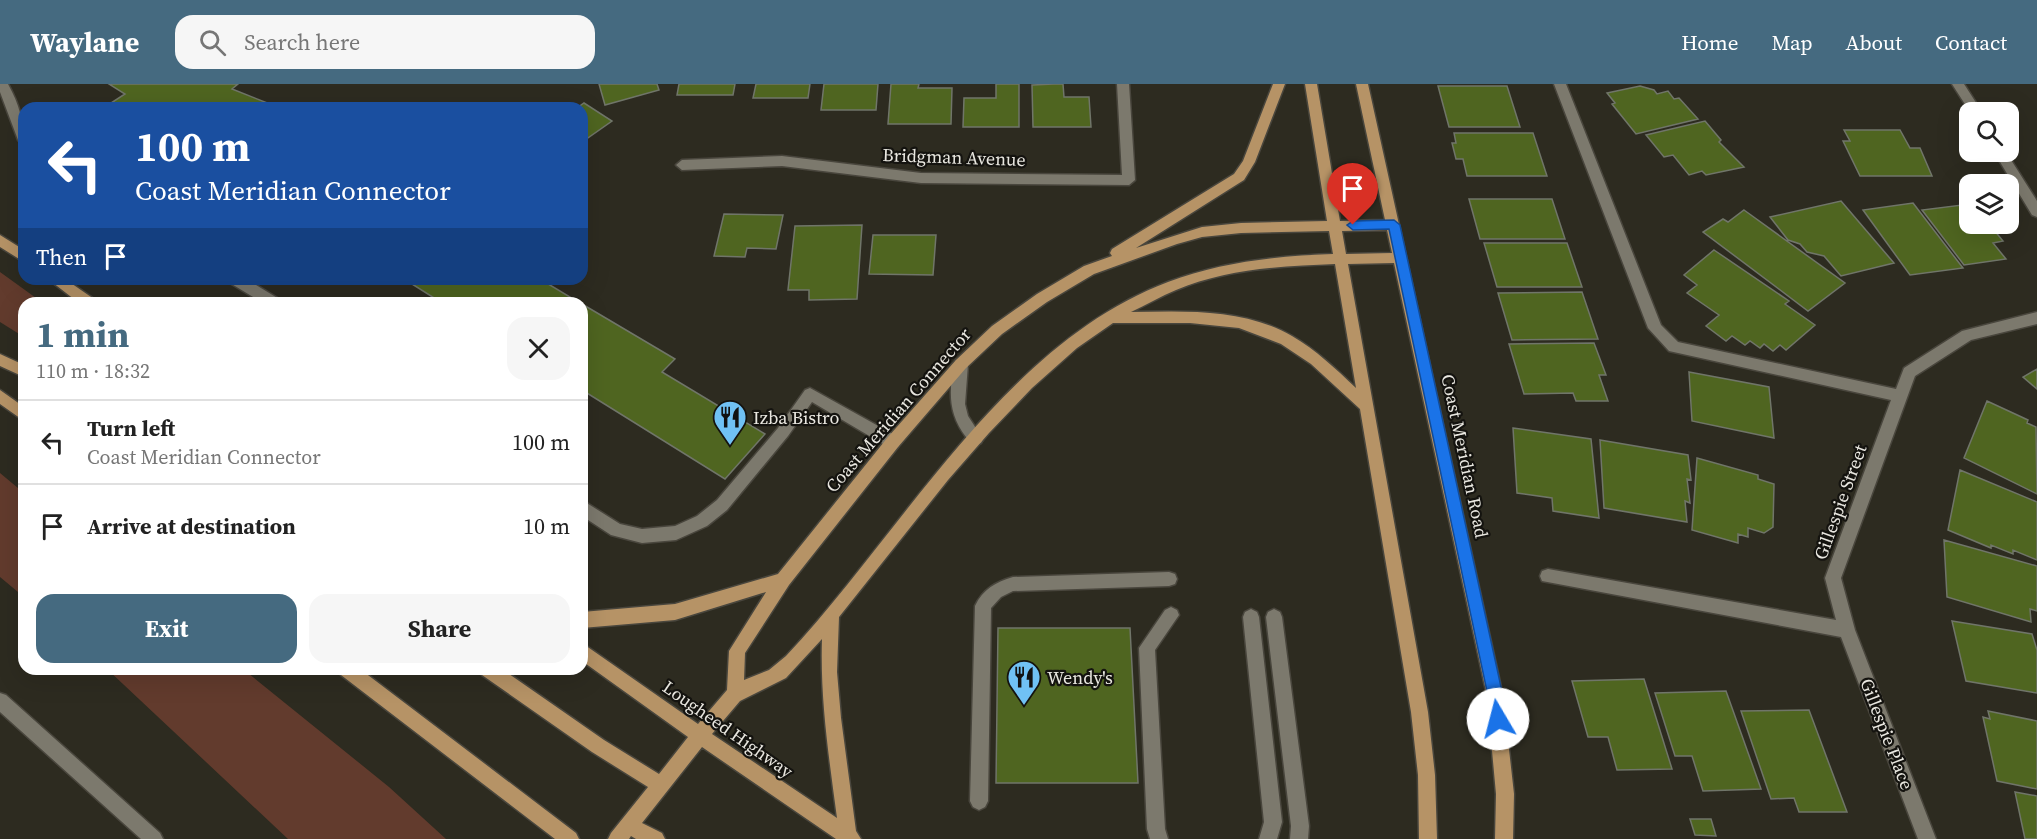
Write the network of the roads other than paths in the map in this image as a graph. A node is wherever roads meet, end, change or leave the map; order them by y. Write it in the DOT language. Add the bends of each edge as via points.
graph roads {
  1 [pos="2,84"];
  2 [pos="1123,84"];
  3 [pos="1279,84"];
  4 [pos="1311,84"];
  5 [pos="1362,84"];
  6 [pos="1560,84"];
  7 [pos="1958,84"];
  8 [pos="1970,102"];
  9 [pos="18,122"];
  10 [pos="2006,162"];
  11 [pos="682,165"];
  12 [pos="2037,212"];
  13 [pos="1394,225"];
  14 [pos="1333,226"];
  15 [pos="0,240"];
  16 [pos="18,253"];
  17 [pos="1400,258"];
  18 [pos="1340,259"];
  19 [pos="1089,270"];
  20 [pos="64,285"];
  21 [pos="245,285"];
  22 [pos="80,297"];
  23 [pos="264,297"];
  24 [pos="1111,318"];
  25 [pos="2037,318"];
  26 [pos="0,360"];
  27 [pos="961,364"];
  28 [pos="18,368"];
  29 [pos="0,396"];
  30 [pos="1900,396"];
  31 [pos="1367,406"];
  32 [pos="18,410"];
  33 [pos="976,439"];
  34 [pos="894,442"];
  35 [pos="588,511"];
  36 [pos="1548,576"];
  37 [pos="1168,579"];
  38 [pos="783,580"];
  39 [pos="831,615"];
  40 [pos="1171,615"];
  41 [pos="1251,616"];
  42 [pos="1274,617"];
  43 [pos="588,619"];
  44 [pos="1847,630"];
  45 [pos="588,655"];
  46 [pos="356,675"];
  47 [pos="497,675"];
  48 [pos="735,694"];
  49 [pos="0,701"];
  50 [pos="700,736"];
  51 [pos="661,785"];
  52 [pos="980,801"];
  53 [pos="622,832"];
  54 [pos="850,837"];
  55 [pos="154,839"];
  56 [pos="570,839"];
  57 [pos="656,839"];
  58 [pos="1159,839"];
  59 [pos="1268,839"];
  60 [pos="1299,839"];
  61 [pos="1428,839"];
  62 [pos="1504,839"];
  63 [pos="1927,839"];
  1 -- 9 [label="street"];
  2 -- 11 [label="street, Bridgman Avenue" via="1130,180 921,178 782,161"];
  3 -- 19 [label="main road" via="1249,162 1239,177"];
  4 -- 14 [label="main road"];
  5 -- 13 [label="main road, Coast Meridian Road"];
  6 -- 30 [label="street" via="1655,328 1674,347"];
  7 -- 8 [label="street"];
  10 -- 12 [label="street"];
  13 -- 14 [label="main road, Coast Meridian Connector"];
  13 -- 17 [label="main road, Coast Meridian Road"];
  14 -- 18 [label="main road"];
  14 -- 19 [label="main road, Coast Meridian Connector" via="1202,232"];
  15 -- 16 [label="main road"];
  17 -- 18 [label="main road"];
  17 -- 62 [label="main road, Coast Meridian Road" via="1496,696 1505,794"];
  18 -- 24 [label="main road" via="1269,265 1193,279 1155,293"];
  18 -- 31 [label="main road"];
  19 -- 27 [label="main road, Coast Meridian Connector" via="997,330"];
  20 -- 22 [label="main road"];
  21 -- 23 [label="street"];
  24 -- 31 [label="main road" via="1204,316 1258,327 1307,353"];
  24 -- 33 [label="main road" via="1043,368"];
  25 -- 30 [label="street, Gillespie Street" via="1967,335 1909,372"];
  26 -- 28 [label="main road"];
  27 -- 33 [label="street" via="957,407 962,422"];
  27 -- 34 [label="main road, Coast Meridian Connector"];
  29 -- 32 [label="main road"];
  30 -- 44 [label="street, Gillespie Street" via="1833,578"];
  31 -- 61 [label="main road" via="1426,760"];
  33 -- 39 [label="main road"];
  34 -- 35 [label="street" via="810,394 722,506 689,528 642,536 616,530"];
  34 -- 38 [label="main road, Coast Meridian Connector"];
  36 -- 44 [label="street"];
  37 -- 52 [label="street" via="1013,584 990,595 983,606"];
  38 -- 43 [label="main road" via="675,612"];
  38 -- 48 [label="main road, Coast Meridian Connector" via="737,651"];
  39 -- 48 [label="main road" via="781,672"];
  39 -- 54 [label="main road" via="832,718"];
  40 -- 58 [label="street" via="1147,648"];
  41 -- 59 [label="street" via="1273,822"];
  42 -- 60 [label="street"];
  44 -- 63 [label="street, Gillespie Place"];
  45 -- 50 [label="main road, Lougheed Highway"];
  46 -- 56 [label="main road"];
  47 -- 51 [label="main road"];
  48 -- 50 [label="main road"];
  49 -- 55 [label="street"];
  50 -- 51 [label="main road"];
  50 -- 54 [label="main road, Lougheed Highway"];
  51 -- 53 [label="main road"];
  53 -- 57 [label="main road"];
}
